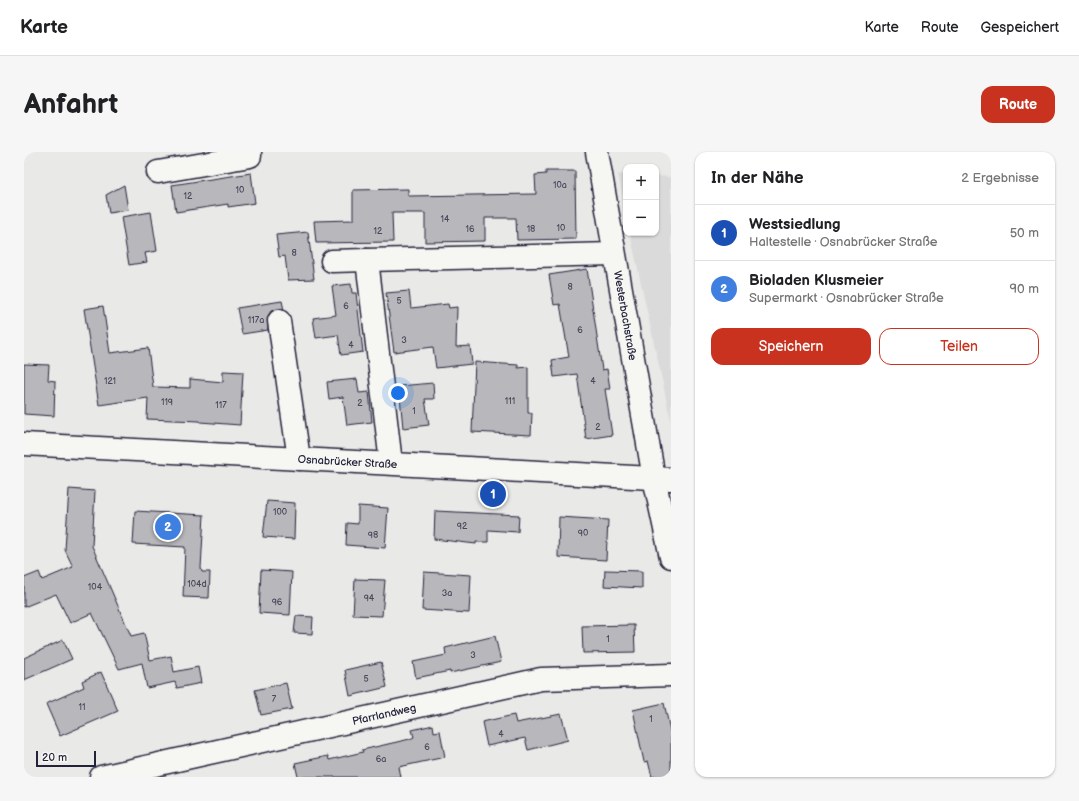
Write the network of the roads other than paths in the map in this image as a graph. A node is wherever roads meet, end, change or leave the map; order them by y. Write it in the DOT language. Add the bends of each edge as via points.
graph roads {
  1 [pos="250,152"];
  2 [pos="597,152"];
  3 [pos="158,172"];
  4 [pos="614,254"];
  5 [pos="367,260"];
  6 [pos="332,261"];
  7 [pos="279,321"];
  8 [pos="24,444"];
  9 [pos="299,459"];
  10 [pos="391,463"];
  11 [pos="663,479"];
  12 [pos="671,557"];
  13 [pos="671,675"];
  14 [pos="101,777"];
  1 -- 3 [label="street" via="250,156"];
  2 -- 4 [label="street, Westerbachstraße"];
  4 -- 5 [label="street"];
  4 -- 11 [label="street, Westerbachstraße" via="632,350"];
  5 -- 6 [label="street"];
  5 -- 10 [label="street"];
  7 -- 9 [label="street"];
  8 -- 9 [label="street, Osnabrücker Straße"];
  9 -- 10 [label="street, Osnabrücker Straße"];
  10 -- 11 [label="street, Osnabrücker Straße"];
  11 -- 12 [label="street, Westerbachstraße"];
  13 -- 14 [label="street, Pfarrlandweg" via="541,679"];
}
